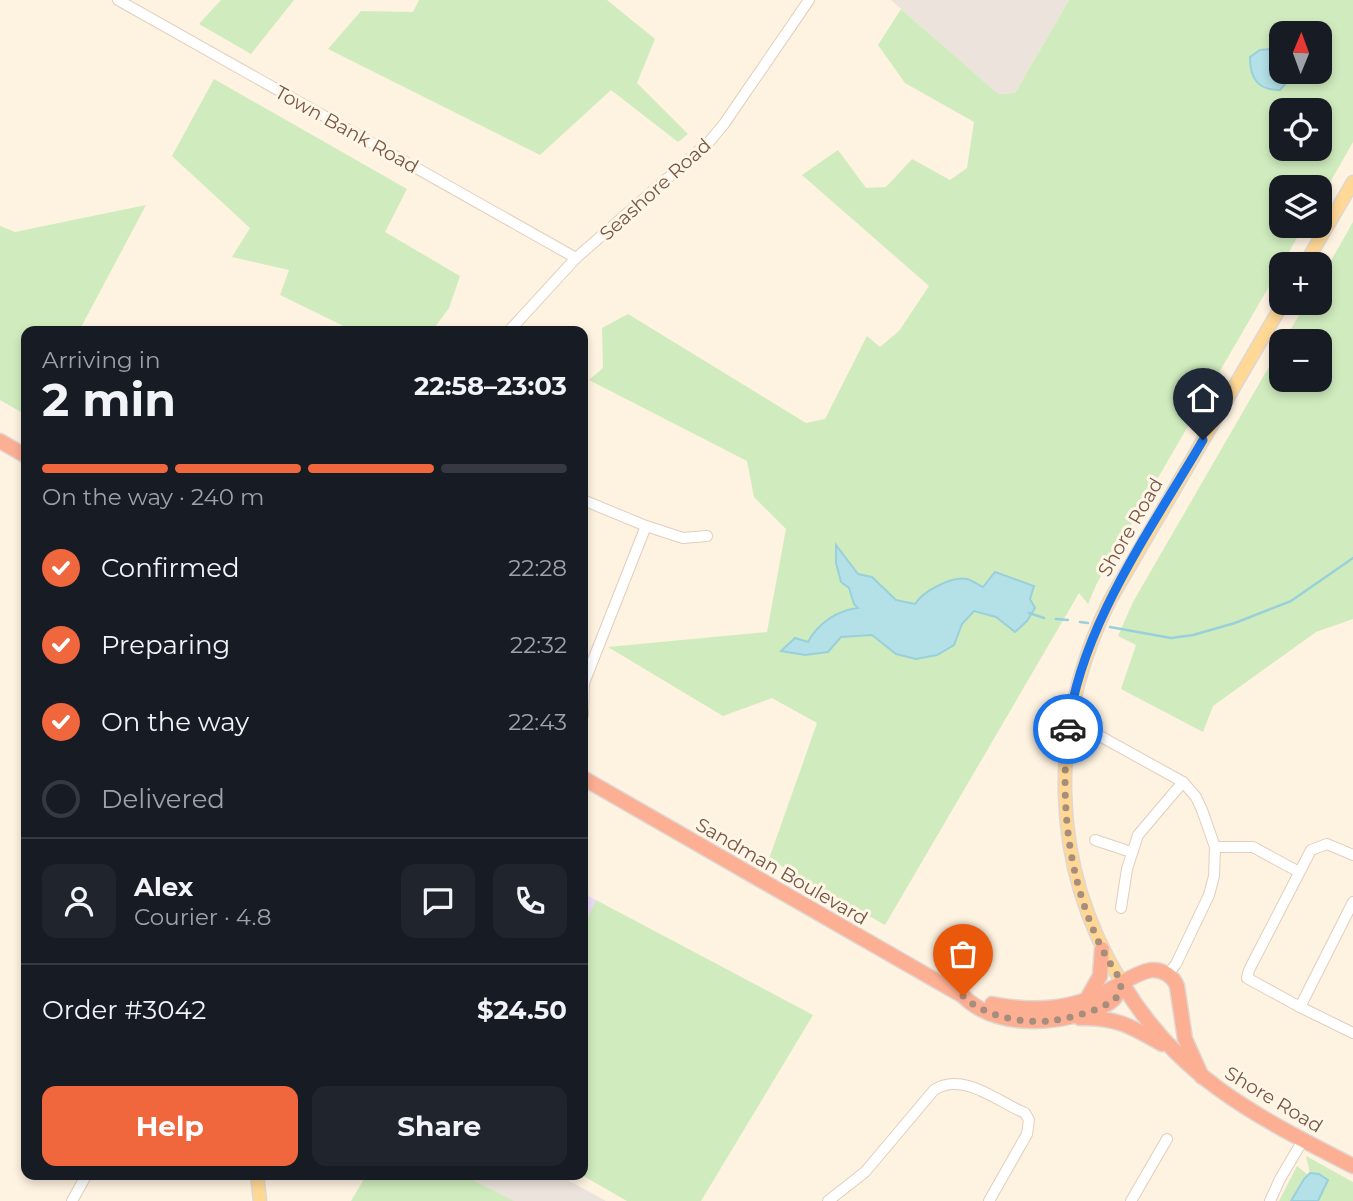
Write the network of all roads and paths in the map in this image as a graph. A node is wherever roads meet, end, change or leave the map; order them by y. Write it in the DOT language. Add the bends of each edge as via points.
graph roads {
  1 [pos="118,0"];
  2 [pos="809,0"];
  3 [pos="1353,182"];
  4 [pos="1312,252"];
  5 [pos="576,258"];
  6 [pos="1276,315"];
  7 [pos="514,326"];
  8 [pos="0,440"];
  9 [pos="21,453"];
  10 [pos="588,502"];
  11 [pos="646,526"];
  12 [pos="708,536"];
  13 [pos="588,673"];
  14 [pos="1069,722"];
  15 [pos="588,781"];
  16 [pos="1183,782"];
  17 [pos="1096,840"];
  18 [pos="1215,847"];
  19 [pos="1131,852"];
  20 [pos="1353,855"];
  21 [pos="1298,872"];
  22 [pos="1353,902"];
  23 [pos="1121,908"];
  24 [pos="1102,949"];
  25 [pos="1168,974"];
  26 [pos="1122,983"];
  27 [pos="963,996"];
  28 [pos="1086,1000"];
  29 [pos="1300,1007"];
  30 [pos="1061,1019"];
  31 [pos="1353,1033"];
  32 [pos="1174,1051"];
  33 [pos="1202,1077"];
  34 [pos="1167,1139"];
  35 [pos="1303,1140"];
  36 [pos="1353,1166"];
  37 [pos="84,1180"];
  38 [pos="258,1180"];
  39 [pos="72,1201"];
  40 [pos="260,1201"];
  41 [pos="828,1201"];
  42 [pos="989,1201"];
  43 [pos="1131,1201"];
  44 [pos="1270,1201"];
  1 -- 5 [label="street, Town Bank Road"];
  2 -- 5 [label="street, Seashore Road" via="709,142"];
  3 -- 4 [label="main road"];
  5 -- 7 [label="street, Seashore Road"];
  6 -- 14 [label="main road, Shore Road" via="1110,600 1088,649"];
  8 -- 9 [label="highway"];
  10 -- 11 [label="street"];
  11 -- 12 [label="street" via="683,538"];
  11 -- 13 [label="street"];
  14 -- 16 [label="street"];
  14 -- 24 [label="main road, Shore Road" via="1064,786 1070,846 1084,905"];
  15 -- 27 [label="highway, Sandman Boulevard"];
  16 -- 18 [label="street" via="1196,797"];
  16 -- 19 [label="street" via="1138,835"];
  17 -- 19 [label="street"];
  18 -- 21 [label="street" via="1253,847"];
  18 -- 25 [label="street" via="1209,895"];
  19 -- 23 [label="street"];
  20 -- 21 [label="street" via="1334,845 1316,846"];
  21 -- 29 [label="street" via="1247,975"];
  22 -- 29 [label="street"];
  24 -- 26 [label="main road, Shore Road"];
  24 -- 28 [label="highway" via="1100,976"];
  25 -- 26 [label="highway" via="1150,971"];
  25 -- 33 [label="highway" via="1177,986 1185,1039"];
  26 -- 28 [label="highway, Sandman Boulevard"];
  26 -- 30 [label="highway, Sandman Boulevard" via="1119,995 1109,1004"];
  26 -- 32 [label="highway, Shore Road"];
  27 -- 28 [label="highway, Sandman Boulevard" via="1033,1009"];
  27 -- 30 [label="highway, Sandman Boulevard" via="973,1006 1013,1018"];
  29 -- 31 [label="street"];
  30 -- 32 [label="highway" via="1116,1021"];
  32 -- 33 [label="highway, Shore Road"];
  33 -- 35 [label="highway, Shore Road" via="1236,1103"];
  34 -- 43 [label="street"];
  35 -- 36 [label="highway, Shore Road"];
  35 -- 44 [label="street"];
  37 -- 39 [label="street"];
  38 -- 40 [label="main road"];
  41 -- 42 [label="street" via="865,1172 934,1090 949,1083 965,1084 1028,1110 1027,1134"];
}
